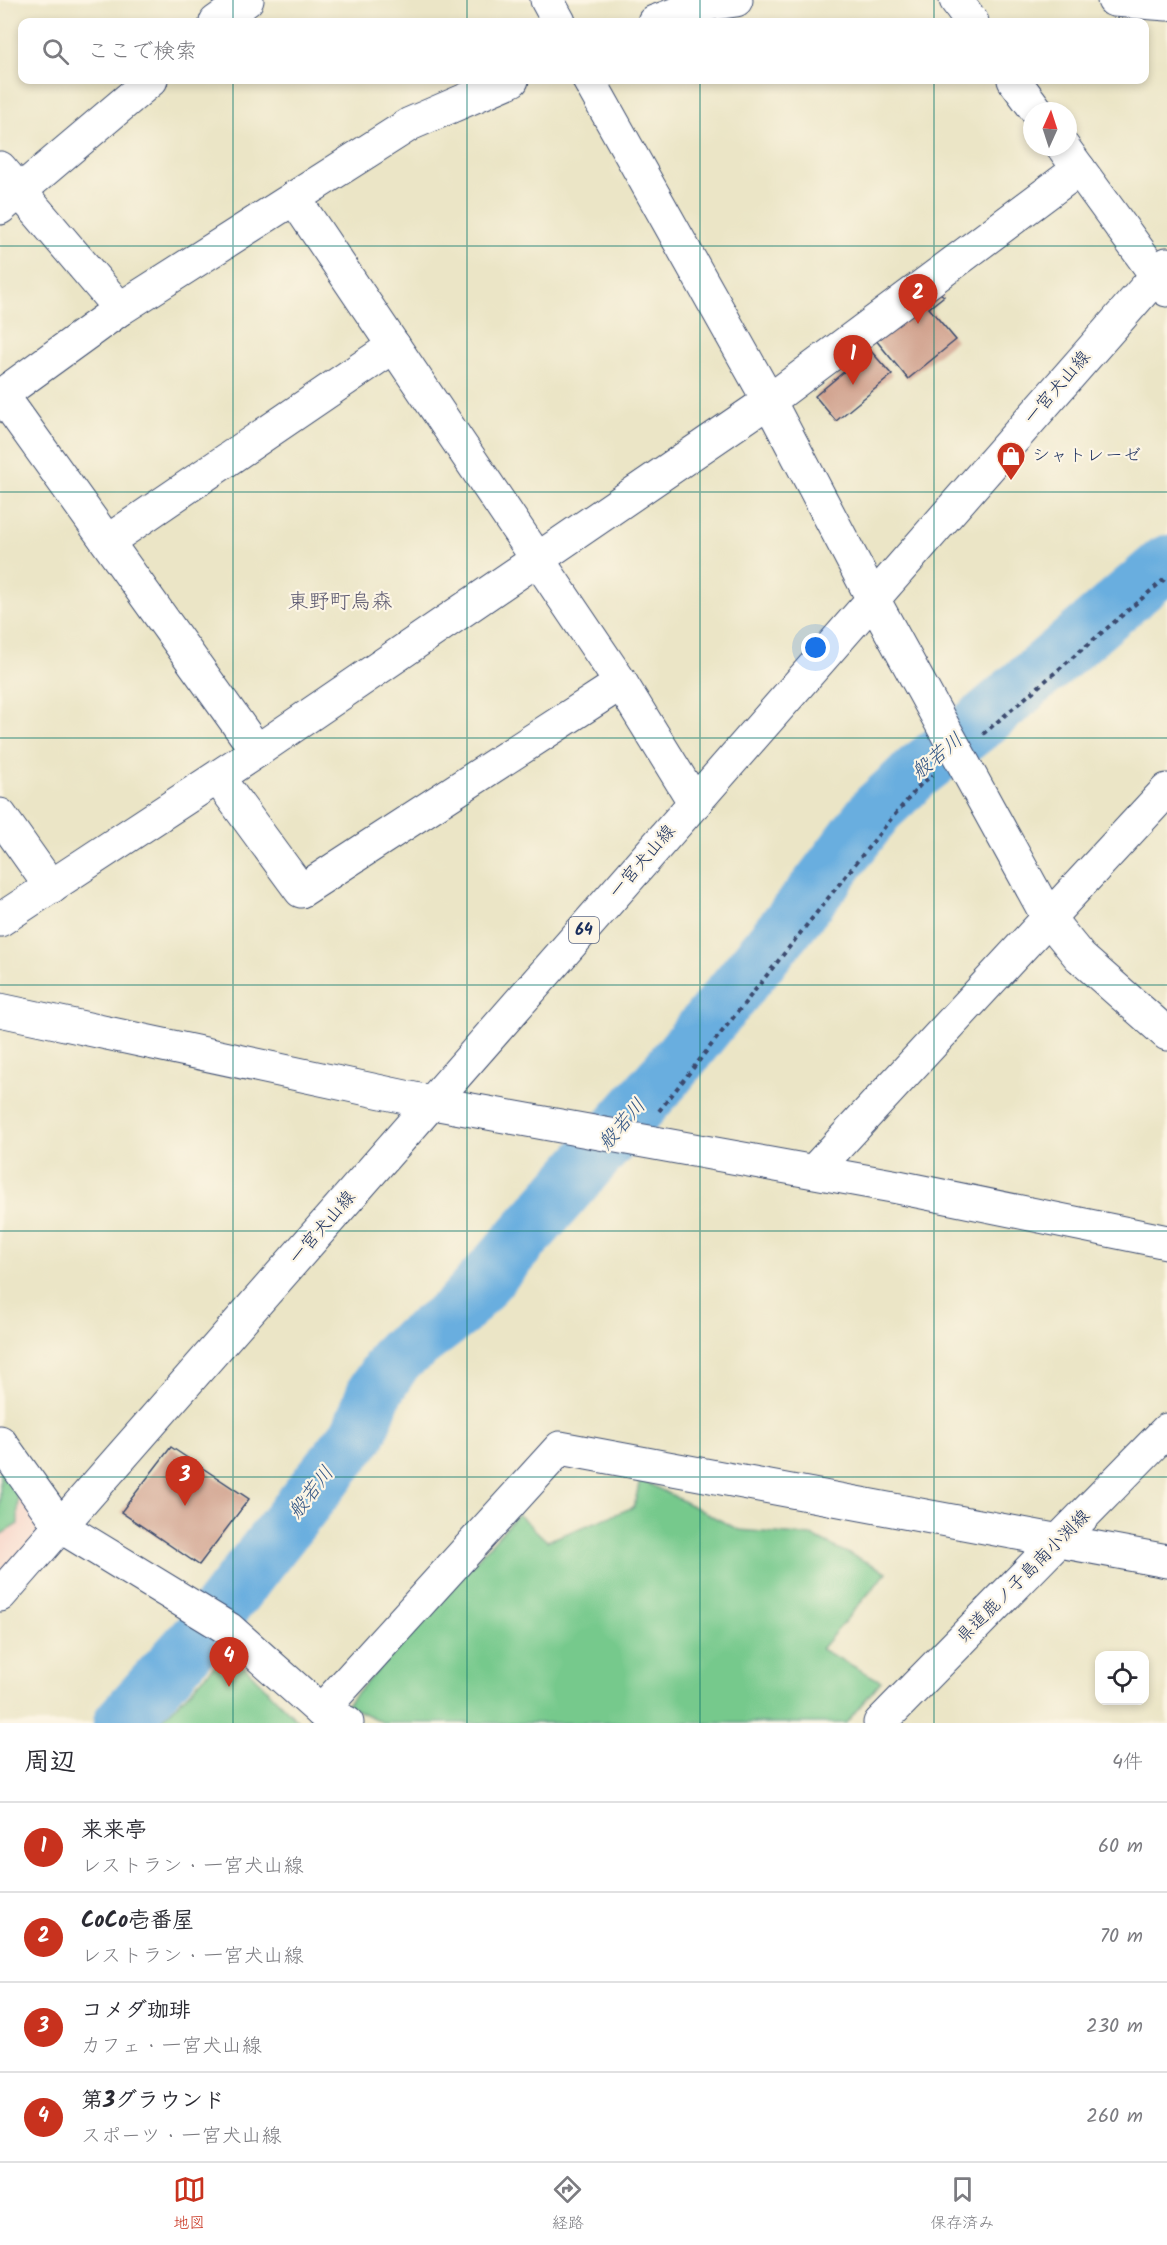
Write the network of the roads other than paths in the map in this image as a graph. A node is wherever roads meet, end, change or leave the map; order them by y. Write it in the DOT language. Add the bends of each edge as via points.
graph roads {
  1 [pos="247,0"];
  2 [pos="547,0"];
  3 [pos="736,0"];
  4 [pos="956,0"];
  5 [pos="1114,0"];
  6 [pos="702,2"];
  7 [pos="1167,4"];
  8 [pos="212,14"];
  9 [pos="557,18"];
  10 [pos="664,18"];
  11 [pos="969,18"];
  12 [pos="146,84"];
  13 [pos="503,84"];
  14 [pos="591,84"];
  15 [pos="1017,84"];
  16 [pos="1030,102"];
  17 [pos="1071,158"];
  18 [pos="0,168"];
  19 [pos="294,198"];
  20 [pos="11,200"];
  21 [pos="1164,276"];
  22 [pos="120,309"];
  23 [pos="394,346"];
  24 [pos="1,395"];
  25 [pos="769,401"];
  26 [pos="108,541"];
  27 [pos="538,560"];
  28 [pos="873,599"];
  29 [pos="621,683"];
  30 [pos="257,751"];
  31 [pos="218,778"];
  32 [pos="1167,790"];
  33 [pos="695,803"];
  34 [pos="0,815"];
  35 [pos="51,887"];
  36 [pos="1049,918"];
  37 [pos="0,920"];
  38 [pos="0,1010"];
  39 [pos="1167,1034"];
  40 [pos="433,1103"];
  41 [pos="814,1171"];
  42 [pos="1167,1242"];
  43 [pos="1167,1430"];
  44 [pos="0,1442"];
  45 [pos="60,1526"];
  46 [pos="1061,1539"];
  47 [pos="1167,1561"];
  48 [pos="0,1595"];
  49 [pos="334,1717"];
  50 [pos="879,1723"];
  1 -- 8 [label="street"];
  2 -- 9 [label="street"];
  3 -- 6 [label="street"];
  4 -- 11 [label="street"];
  5 -- 7 [label="street"];
  6 -- 10 [label="street"];
  12 -- 20 [label="street"];
  13 -- 19 [label="street" via="410,124"];
  14 -- 25 [label="street"];
  15 -- 16 [label="street"];
  17 -- 21 [label="street"];
  17 -- 25 [label="street"];
  18 -- 20 [label="street"];
  19 -- 22 [label="street"];
  19 -- 23 [label="street"];
  20 -- 22 [label="street"];
  21 -- 28 [label="street, 一宮犬山線 / 64"];
  22 -- 24 [label="street"];
  23 -- 26 [label="street"];
  23 -- 27 [label="street"];
  24 -- 26 [label="street"];
  25 -- 27 [label="street"];
  25 -- 28 [label="street"];
  26 -- 30 [label="street"];
  27 -- 29 [label="street"];
  27 -- 30 [label="street"];
  28 -- 33 [label="street, 一宮犬山線 / 64"];
  28 -- 36 [label="street"];
  29 -- 31 [label="street" via="301,891"];
  29 -- 33 [label="street"];
  30 -- 31 [label="street"];
  31 -- 35 [label="street"];
  32 -- 36 [label="street"];
  33 -- 40 [label="street, 一宮犬山線 / 64"];
  34 -- 35 [label="street"];
  35 -- 37 [label="street"];
  36 -- 39 [label="street" via="1080,957"];
  36 -- 41 [label="street"];
  38 -- 40 [label="street"];
  40 -- 41 [label="street"];
  40 -- 45 [label="street, 一宮犬山線 / 64"];
  41 -- 42 [label="street"];
  43 -- 46 [label="street, 県道鹿ノ子島南小渕線"];
  44 -- 45 [label="street"];
  45 -- 48 [label="street, 一宮犬山線 / 64"];
  45 -- 49 [label="street" via="228,1629"];
  46 -- 47 [label="street"];
  46 -- 49 [label="street" via="560,1448"];
  46 -- 50 [label="street, 県道鹿ノ子島南小渕線"];
}
